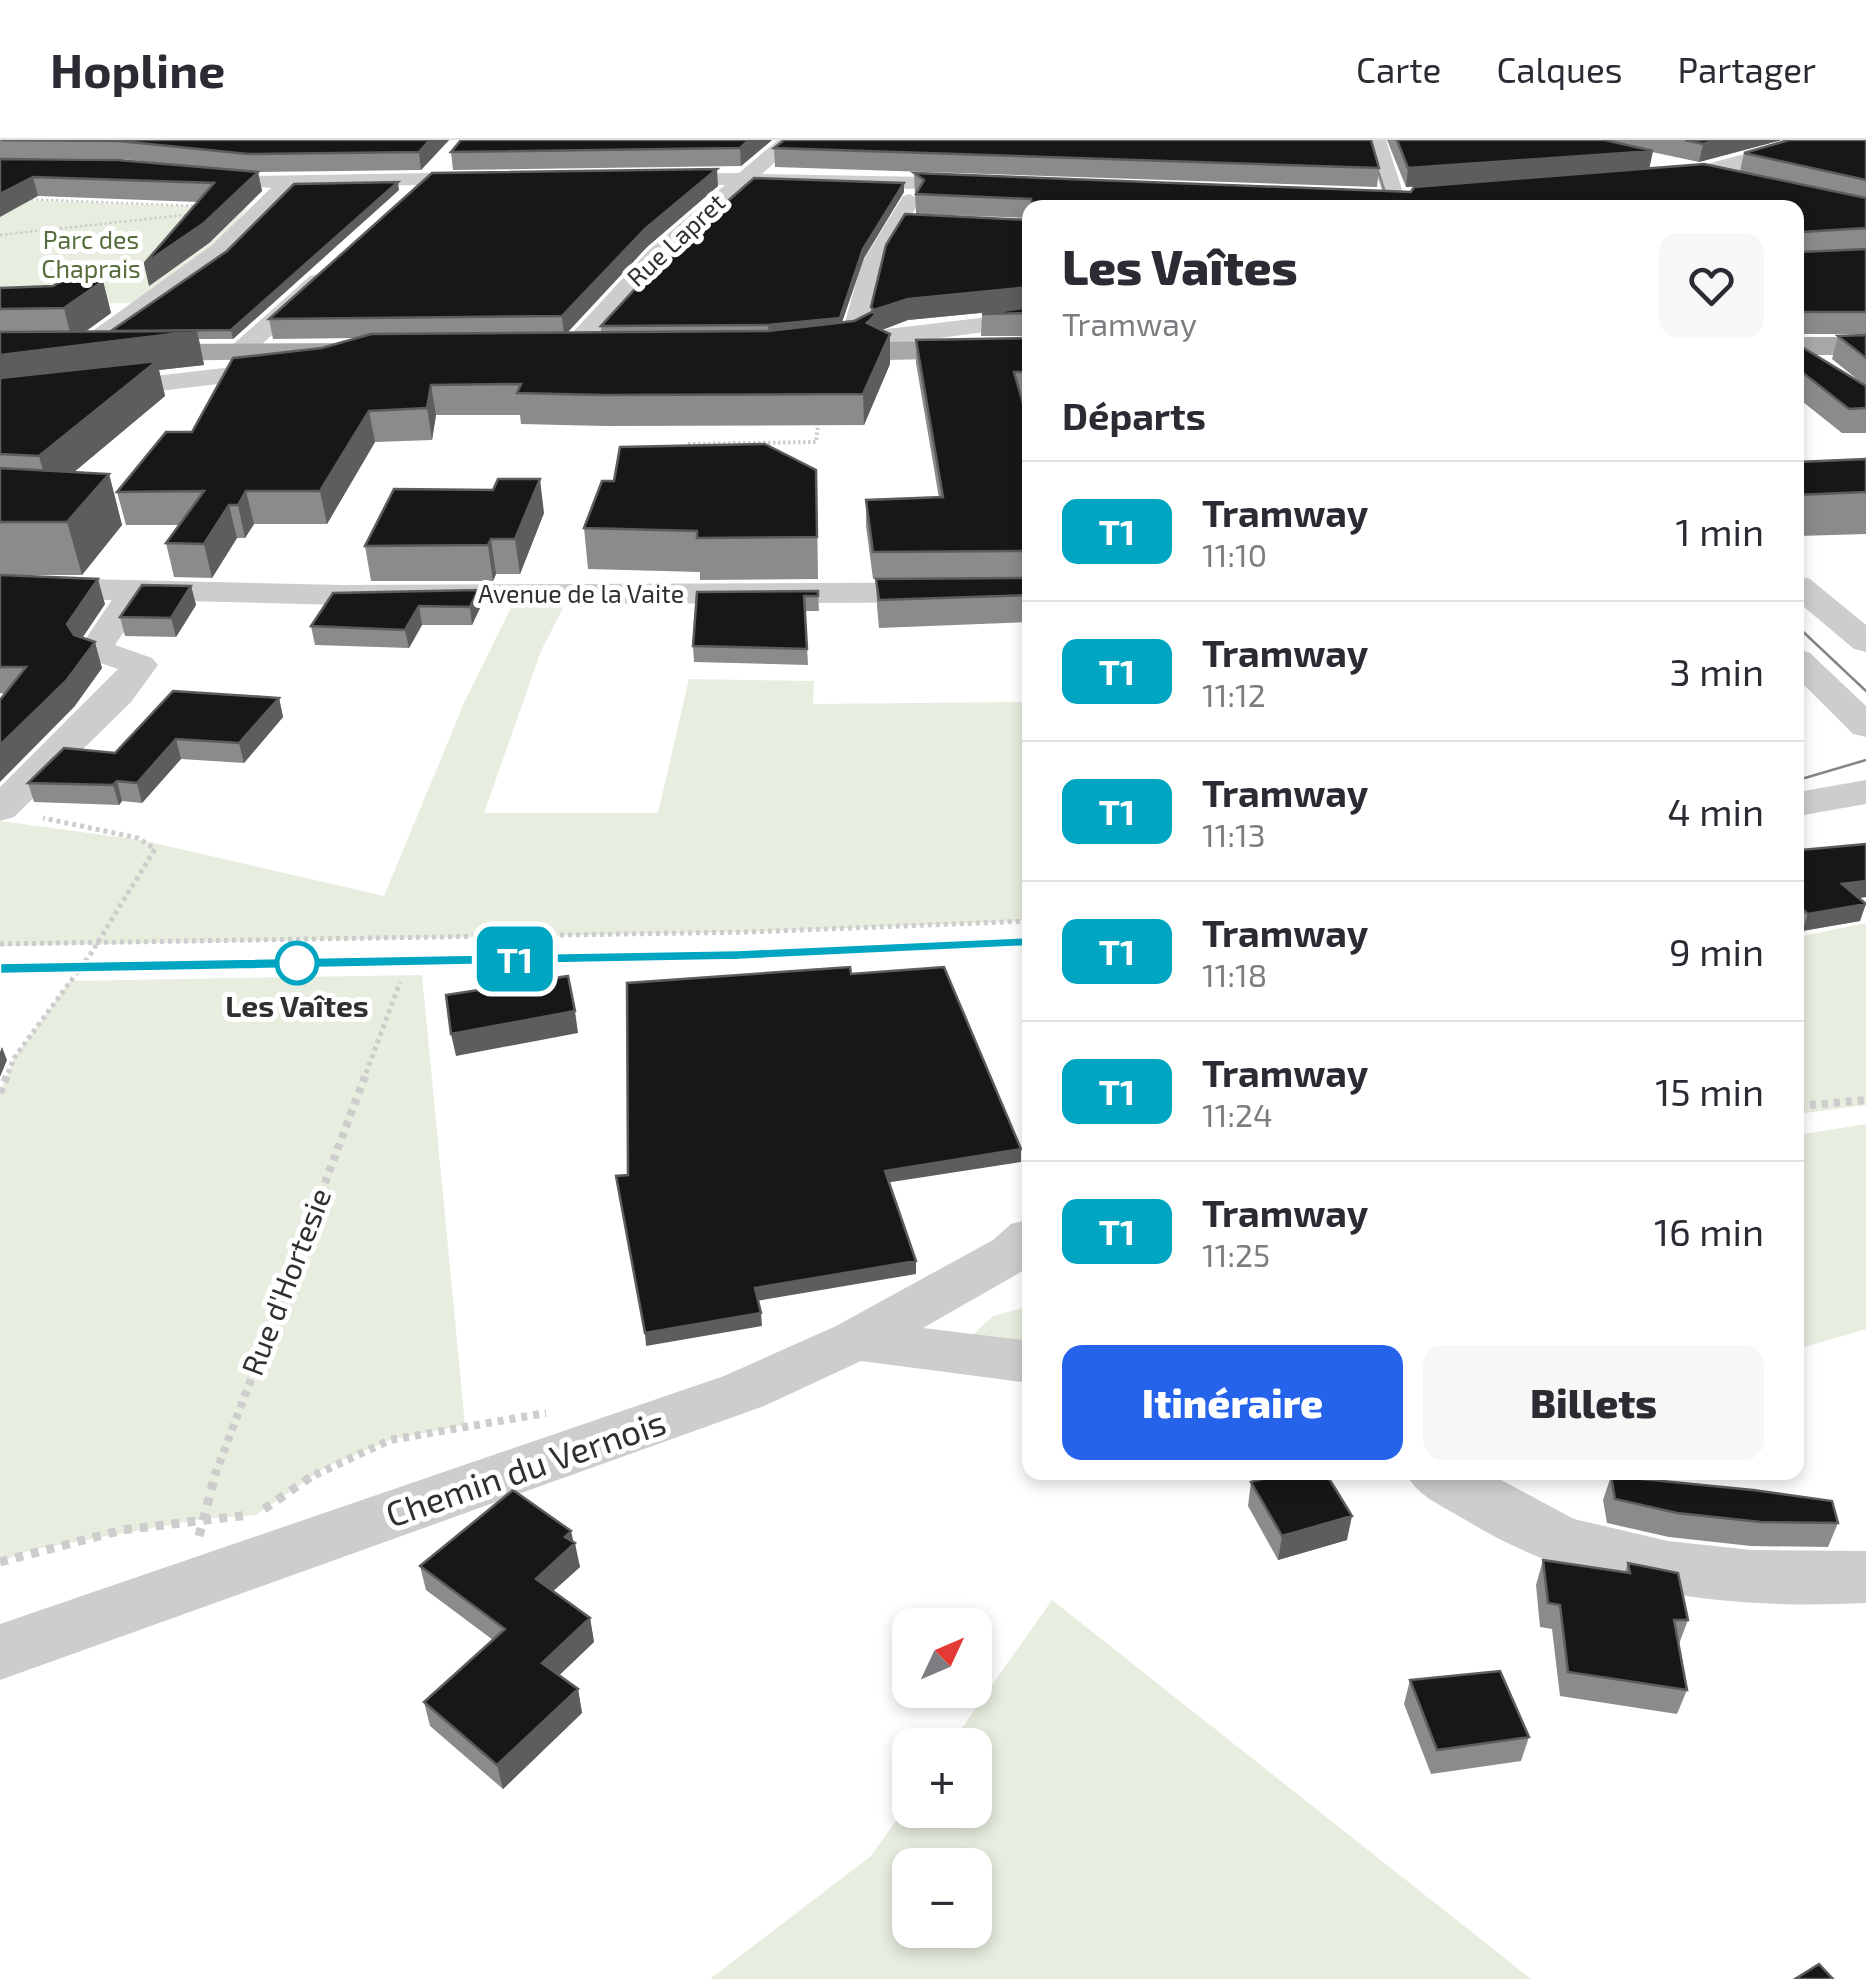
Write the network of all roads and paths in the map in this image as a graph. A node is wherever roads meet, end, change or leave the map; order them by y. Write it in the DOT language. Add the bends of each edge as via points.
graph roads {
  1 [pos="789,140"];
  2 [pos="1376,140"];
  3 [pos="1781,150"];
  4 [pos="437,170"];
  5 [pos="1644,171"];
  6 [pos="1702,174"];
  7 [pos="744,177"];
  8 [pos="522,178"];
  9 [pos="634,178"];
  10 [pos="1008,184"];
  11 [pos="1749,184"];
  12 [pos="273,189"];
  13 [pos="1372,198"];
  14 [pos="19,199"];
  15 [pos="910,200"];
  16 [pos="1392,200"];
  17 [pos="1402,200"];
  18 [pos="225,207"];
  19 [pos="398,208"];
  20 [pos="894,224"];
  21 [pos="926,225"];
  22 [pos="0,234"];
  23 [pos="333,268"];
  24 [pos="1022,320"];
  25 [pos="860,343"];
  26 [pos="1804,346"];
  27 [pos="1866,346"];
  28 [pos="613,348"];
  29 [pos="1022,348"];
  30 [pos="540,349"];
  31 [pos="570,349"];
  32 [pos="78,352"];
  33 [pos="239,352"];
  34 [pos="334,352"];
  35 [pos="385,352"];
  36 [pos="0,354"];
  37 [pos="1804,361"];
  38 [pos="276,370"];
  39 [pos="1830,375"];
  40 [pos="0,402"];
  41 [pos="819,411"];
  42 [pos="686,457"];
  43 [pos="0,588"];
  44 [pos="1804,589"];
  45 [pos="1859,589"];
  46 [pos="1804,591"];
  47 [pos="1022,592"];
  48 [pos="133,594"];
  49 [pos="1866,642"];
  50 [pos="1804,666"];
  51 [pos="1866,726"];
  52 [pos="1866,792"];
  53 [pos="1804,803"];
  54 [pos="17,813"];
  55 [pos="1022,921"];
  56 [pos="0,944"];
  57 [pos="96,944"];
  58 [pos="400,982"];
  59 [pos="0,1093"];
  60 [pos="1866,1100"];
  61 [pos="1804,1105"];
  62 [pos="1022,1244"];
  63 [pos="856,1340"];
  64 [pos="1022,1361"];
  65 [pos="560,1412"];
  66 [pos="1450,1480"];
  67 [pos="202,1519"];
  68 [pos="0,1562"];
  69 [pos="1866,1577"];
  70 [pos="191,1586"];
  71 [pos="0,1652"];
  1 -- 7 [label="street, Rue Lapret"];
  2 -- 17 [label="street"];
  3 -- 6 [label="street"];
  4 -- 8 [label="street"];
  4 -- 12 [label="street"];
  4 -- 19 [label="street"];
  5 -- 6 [label="street"];
  6 -- 11 [label="street"];
  7 -- 9 [label="street"];
  7 -- 10 [label="street"];
  7 -- 31 [label="street, Rue Lapret" via="657,254"];
  12 -- 12 [label="street" via="178,182"];
  12 -- 18 [label="path"];
  12 -- 32 [label="street" via="219,251"];
  13 -- 16 [label="street"];
  14 -- 18 [label="path"];
  15 -- 20 [label="street"];
  18 -- 22 [label="path"];
  20 -- 21 [label="street"];
  20 -- 25 [label="street" via="872,264 856,330"];
  23 -- 33 [label="street"];
  24 -- 25 [label="street"];
  25 -- 29 [label="main road"];
  26 -- 27 [label="main road"];
  28 -- 31 [label="main road"];
  30 -- 31 [label="main road"];
  32 -- 33 [label="main road"];
  32 -- 36 [label="main road"];
  33 -- 34 [label="main road"];
  34 -- 35 [label="main road"];
  34 -- 38 [label="street"];
  35 -- 38 [label="street"];
  37 -- 39 [label="street"];
  38 -- 40 [label="street"];
  41 -- 42 [label="path" via="816,442 688,442"];
  43 -- 48 [label="street, Avenue de la Vaite"];
  44 -- 45 [label="street"];
  46 -- 49 [label="street"];
  47 -- 48 [label="street, Avenue de la Vaite"];
  48 -- 54 [label="street" via="96,650 140,664"];
  50 -- 51 [label="street"];
  52 -- 53 [label="street"];
  54 -- 57 [label="path" via="138,838 155,849"];
  55 -- 57 [label="path"];
  56 -- 57 [label="path"];
  57 -- 59 [label="path" via="14,1058"];
  58 -- 67 [label="path, Rue d'Hortesie"];
  60 -- 61 [label="path"];
  62 -- 63 [label="street, Chemin du Vernois"];
  63 -- 64 [label="street"];
  63 -- 70 [label="street, Chemin du Vernois" via="622,1437"];
  65 -- 67 [label="path" via="390,1440 326,1467 256,1515"];
  66 -- 69 [label="street" via="1554,1538 1627,1560 1807,1582"];
  67 -- 68 [label="path" via="31,1550"];
  67 -- 70 [label="path, Rue d'Hortesie"];
  70 -- 71 [label="street, Chemin du Vernois"];
}
